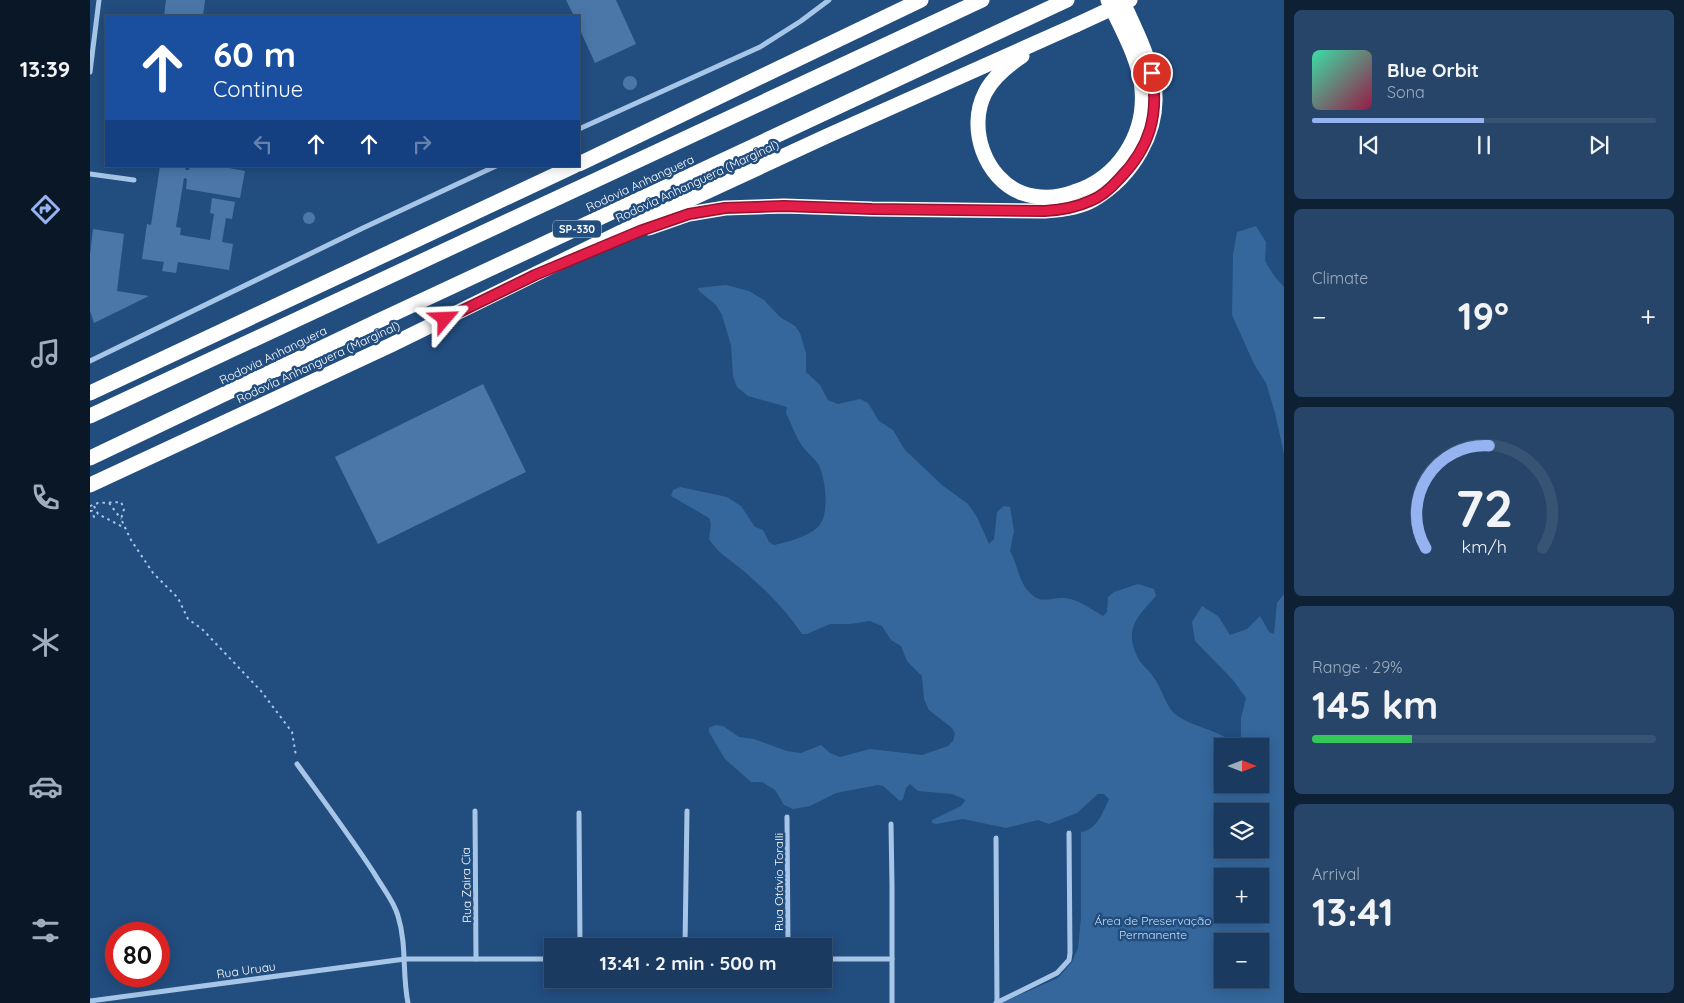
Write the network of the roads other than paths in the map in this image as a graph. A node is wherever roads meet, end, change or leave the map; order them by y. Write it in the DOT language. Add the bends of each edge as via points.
graph roads {
  1 [pos="99,0"];
  2 [pos="828,0"];
  3 [pos="898,0"];
  4 [pos="921,0"];
  5 [pos="982,0"];
  6 [pos="1108,0"];
  7 [pos="1122,0"];
  8 [pos="1130,0"];
  9 [pos="1066,1"];
  10 [pos="1050,37"];
  11 [pos="776,69"];
  12 [pos="90,72"];
  13 [pos="580,129"];
  14 [pos="580,164"];
  15 [pos="494,167"];
  16 [pos="572,167"];
  17 [pos="90,174"];
  18 [pos="134,180"];
  19 [pos="535,275"];
  20 [pos="90,361"];
  21 [pos="90,393"];
  22 [pos="90,416"];
  23 [pos="90,458"];
  24 [pos="90,485"];
  25 [pos="297,764"];
  26 [pos="475,811"];
  27 [pos="687,812"];
  28 [pos="579,813"];
  29 [pos="787,817"];
  30 [pos="891,824"];
  31 [pos="1069,832"];
  32 [pos="996,838"];
  33 [pos="580,938"];
  34 [pos="685,938"];
  35 [pos="788,938"];
  36 [pos="405,959"];
  37 [pos="476,959"];
  38 [pos="544,959"];
  39 [pos="832,959"];
  40 [pos="892,959"];
  41 [pos="90,1001"];
  42 [pos="408,1003"];
  43 [pos="892,1003"];
  44 [pos="996,1003"];
  1 -- 12 [label="street"];
  2 -- 13 [label="street" via="760,47"];
  3 -- 11 [label="highway" via="880,14"];
  4 -- 11 [label="highway"];
  5 -- 22 [label="highway, Rodovia Anhanguera / SP-330"];
  6 -- 10 [label="highway" via="1140,79 1142,107 1138,126 1125,155 1100,180 1067,195 1042,197 1022,193 997,174 985,157 977,124 982,100 996,76"];
  7 -- 19 [label="highway" via="1152,73 1154,114 1136,160 1111,187 1092,201 1068,209 1045,211 784,206 725,208 689,214 640,231"];
  8 -- 10 [label="highway, Rodovia Anhanguera (Marginal), bridge"];
  9 -- 23 [label="highway, Rodovia Anhanguera / SP-330"];
  10 -- 19 [label="highway, Rodovia Anhanguera (Marginal)" via="827,136"];
  11 -- 14 [label="highway"];
  15 -- 20 [label="street"];
  16 -- 21 [label="highway"];
  17 -- 18 [label="street"];
  19 -- 24 [label="highway, Rodovia Anhanguera (Marginal)"];
  25 -- 36 [label="street" via="391,900 401,927"];
  26 -- 37 [label="street, Rua Zaira Cia"];
  27 -- 34 [label="street"];
  28 -- 33 [label="street"];
  29 -- 35 [label="street, Rua Otávio Toralli"];
  30 -- 40 [label="street"];
  31 -- 44 [label="street" via="1069,960 1057,973"];
  32 -- 44 [label="street"];
  36 -- 37 [label="street, Rua Uruau"];
  36 -- 41 [label="street, Rua Uruau"];
  36 -- 42 [label="street"];
  37 -- 38 [label="street, Rua Uruau"];
  39 -- 40 [label="street"];
  40 -- 43 [label="street"];
}
